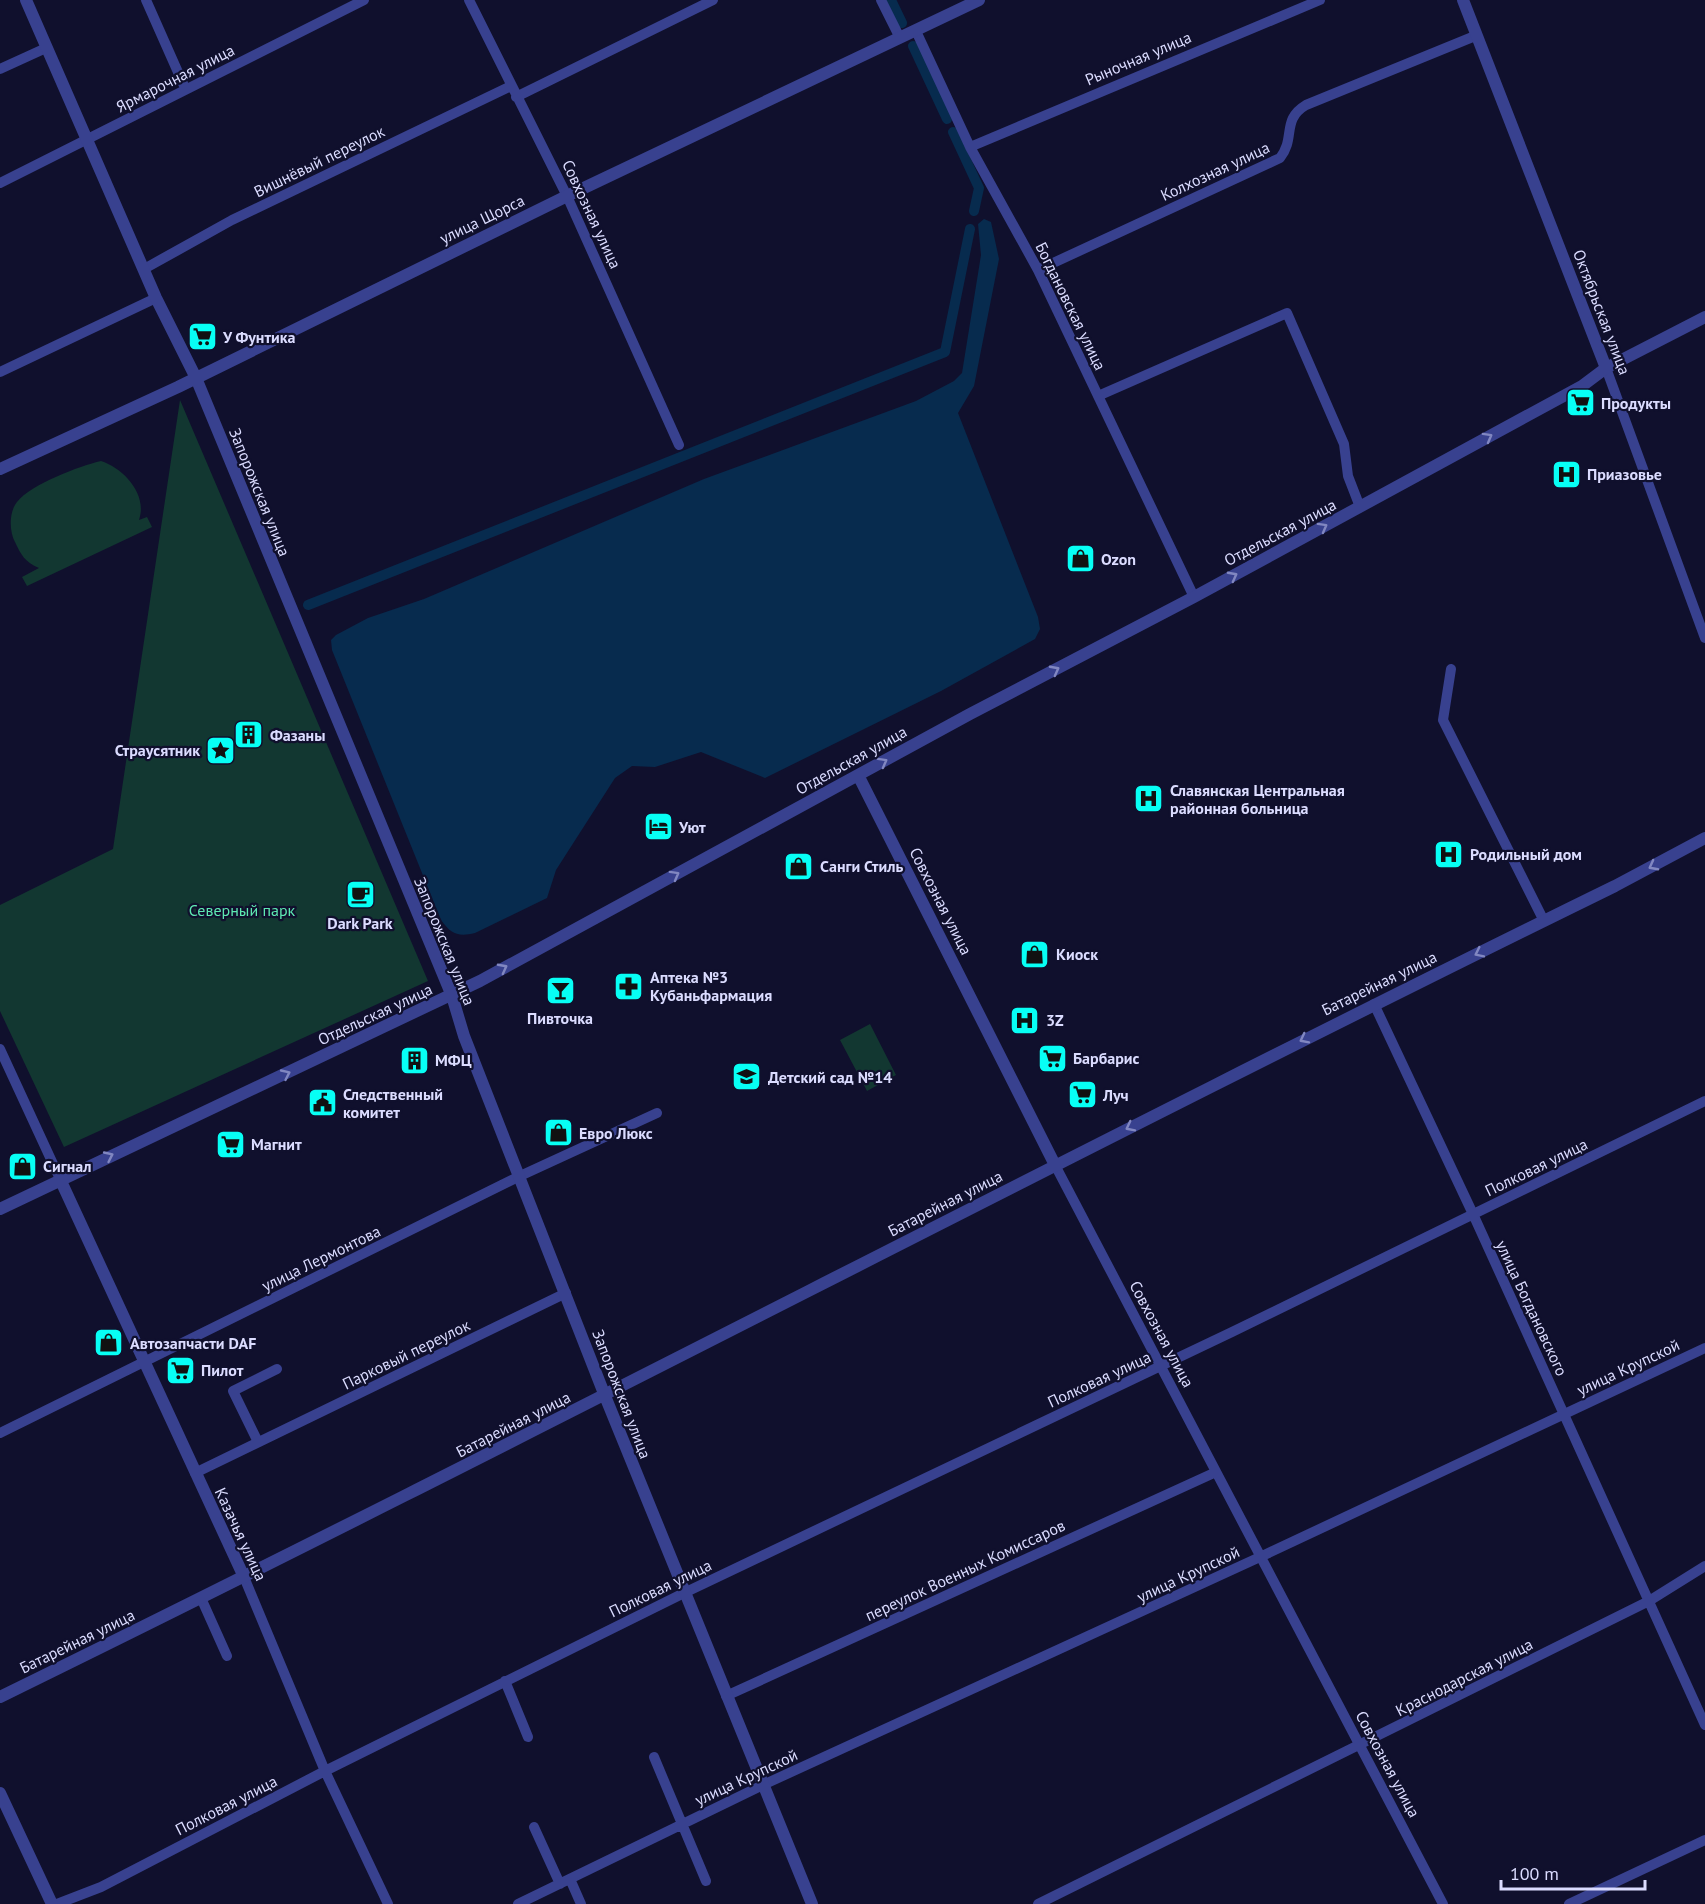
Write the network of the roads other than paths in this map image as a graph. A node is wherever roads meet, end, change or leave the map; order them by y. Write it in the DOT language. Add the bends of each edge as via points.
graph roads {
  1 [pos="26,0"];
  2 [pos="146,0"];
  3 [pos="364,0"];
  4 [pos="469,0"];
  5 [pos="713,0"];
  6 [pos="881,0"];
  7 [pos="979,0"];
  8 [pos="1320,0"];
  9 [pos="1463,0"];
  10 [pos="916,31"];
  11 [pos="1475,36"];
  12 [pos="900,38"];
  13 [pos="46,48"];
  14 [pos="0,69"];
  15 [pos="511,86"];
  16 [pos="185,88"];
  17 [pos="516,97"];
  18 [pos="87,140"];
  19 [pos="970,147"];
  20 [pos="0,183"];
  21 [pos="567,196"];
  22 [pos="144,269"];
  23 [pos="1038,270"];
  24 [pos="156,298"];
  25 [pos="1705,316"];
  26 [pos="1606,368"];
  27 [pos="0,372"];
  28 [pos="196,378"];
  29 [pos="1098,396"];
  30 [pos="678,445"];
  31 [pos="0,470"];
  32 [pos="1360,507"];
  33 [pos="1194,597"];
  34 [pos="1705,638"];
  35 [pos="1451,669"];
  36 [pos="858,775"];
  37 [pos="1705,838"];
  38 [pos="1544,921"];
  39 [pos="452,996"];
  40 [pos="1374,1004"];
  41 [pos="0,1048"];
  42 [pos="1705,1101"];
  43 [pos="657,1113"];
  44 [pos="1055,1165"];
  45 [pos="520,1176"];
  46 [pos="60,1179"];
  47 [pos="0,1209"];
  48 [pos="1473,1214"];
  49 [pos="566,1293"];
  50 [pos="1705,1348"];
  51 [pos="144,1362"];
  52 [pos="1160,1366"];
  53 [pos="277,1369"];
  54 [pos="605,1396"];
  55 [pos="1563,1413"];
  56 [pos="0,1433"];
  57 [pos="258,1442"];
  58 [pos="1216,1472"];
  59 [pos="195,1473"];
  60 [pos="1260,1557"];
  61 [pos="1705,1566"];
  62 [pos="244,1577"];
  63 [pos="684,1593"];
  64 [pos="201,1598"];
  65 [pos="1648,1601"];
  66 [pos="227,1656"];
  67 [pos="505,1681"];
  68 [pos="726,1695"];
  69 [pos="0,1697"];
  70 [pos="1705,1725"];
  71 [pos="528,1737"];
  72 [pos="1361,1746"];
  73 [pos="654,1757"];
  74 [pos="325,1771"];
  75 [pos="765,1784"];
  76 [pos="0,1793"];
  77 [pos="682,1824"];
  78 [pos="534,1827"];
  79 [pos="1705,1840"];
  80 [pos="565,1881"];
  81 [pos="706,1881"];
  82 [pos="52,1904"];
  83 [pos="57,1904"];
  84 [pos="388,1904"];
  85 [pos="518,1904"];
  86 [pos="580,1904"];
  87 [pos="812,1904"];
  88 [pos="1038,1904"];
  89 [pos="1443,1904"];
  90 [pos="1569,1904"];
  1 -- 13 [label="street, Запорожская улица"];
  2 -- 16 [label="street"];
  3 -- 16 [label="street, Ярмарочная улица"];
  4 -- 15 [label="street, Совхозная улица"];
  5 -- 17 [label="street"];
  6 -- 12 [label="street"];
  7 -- 10 [label="street, улица Щорса"];
  8 -- 19 [label="street, Рыночная улица"];
  9 -- 11 [label="street, Октябрьская улица"];
  10 -- 12 [label="street, улица Щорса"];
  10 -- 19 [label="street, Богдановская улица"];
  11 -- 23 [label="street, Колхозная улица" via="1306,105 1295,111 1289,122 1287,149 1280,158"];
  11 -- 26 [label="street, Октябрьская улица"];
  12 -- 21 [label="street, улица Щорса"];
  13 -- 14 [label="street"];
  13 -- 18 [label="street, Запорожская улица"];
  15 -- 17 [label="street, Совхозная улица"];
  15 -- 22 [label="street, Вишнёвый переулок" via="232,220"];
  16 -- 18 [label="street, Ярмарочная улица"];
  17 -- 21 [label="street, Совхозная улица"];
  18 -- 20 [label="street, Ярмарочная улица"];
  18 -- 22 [label="street, Запорожская улица"];
  19 -- 23 [label="street, Богдановская улица"];
  21 -- 28 [label="street, улица Щорса"];
  21 -- 30 [label="street, Совхозная улица"];
  22 -- 24 [label="street, Запорожская улица"];
  23 -- 29 [label="street, Богдановская улица"];
  24 -- 27 [label="street"];
  24 -- 28 [label="street, Запорожская улица"];
  25 -- 26 [label="street, Отдельская улица"];
  32 -- 26 [label="street, Отдельская улица, one-way" via="1582,386"];
  26 -- 34 [label="street, Октябрьская улица"];
  28 -- 31 [label="street, улица Щорса"];
  28 -- 39 [label="street, Запорожская улица"];
  29 -- 32 [label="street" via="1287,313 1344,444 1348,476"];
  29 -- 33 [label="street, Богдановская улица"];
  33 -- 32 [label="street, Отдельская улица, one-way"];
  36 -- 33 [label="street, Отдельская улица, one-way"];
  35 -- 38 [label="street" via="1443,720"];
  39 -- 36 [label="street, Отдельская улица, one-way"];
  36 -- 44 [label="street, Совхозная улица"];
  37 -- 38 [label="street, Батарейная улица, one-way"];
  38 -- 40 [label="street, Батарейная улица, one-way"];
  39 -- 45 [label="street, Запорожская улица"];
  46 -- 39 [label="street, Отдельская улица, one-way"];
  40 -- 44 [label="street, Батарейная улица, one-way"];
  40 -- 48 [label="street, улица Богдановского"];
  41 -- 46 [label="street"];
  42 -- 48 [label="street, Полковая улица"];
  43 -- 45 [label="street, улица Лермонтова"];
  44 -- 52 [label="street, Совхозная улица"];
  44 -- 54 [label="street, Батарейная улица"];
  45 -- 49 [label="street, Запорожская улица"];
  45 -- 51 [label="street, улица Лермонтова"];
  46 -- 47 [label="street, Отдельская улица"];
  46 -- 51 [label="street, Казачья улица"];
  48 -- 52 [label="street, Полковая улица"];
  48 -- 55 [label="street, улица Богдановского"];
  49 -- 54 [label="street, Запорожская улица"];
  49 -- 57 [label="street, Парковый переулок"];
  50 -- 55 [label="street, улица Крупской"];
  51 -- 56 [label="street, улица Лермонтова"];
  51 -- 59 [label="street, Казачья улица"];
  52 -- 58 [label="street, Совхозная улица"];
  52 -- 63 [label="street, Полковая улица"];
  53 -- 57 [label="street" via="233,1391"];
  54 -- 62 [label="street, Батарейная улица"];
  54 -- 63 [label="street, Запорожская улица"];
  55 -- 60 [label="street, улица Крупской"];
  55 -- 65 [label="street, улица Богдановского"];
  57 -- 59 [label="street, Парковый переулок"];
  58 -- 60 [label="street, Совхозная улица"];
  58 -- 68 [label="street, переулок Военных Комиссаров"];
  59 -- 62 [label="street, Казачья улица"];
  60 -- 72 [label="street, Совхозная улица"];
  60 -- 75 [label="street, улица Крупской"];
  61 -- 65 [label="street, Краснодарская улица"];
  62 -- 64 [label="street, Батарейная улица"];
  62 -- 74 [label="street, Казачья улица"];
  63 -- 67 [label="street, Полковая улица"];
  63 -- 68 [label="street, Запорожская улица"];
  64 -- 66 [label="street"];
  64 -- 69 [label="street, Батарейная улица"];
  65 -- 70 [label="street, улица Богдановского"];
  65 -- 72 [label="street, Краснодарская улица"];
  67 -- 71 [label="street"];
  67 -- 74 [label="street, Полковая улица"];
  68 -- 75 [label="street, Запорожская улица"];
  72 -- 88 [label="street, Краснодарская улица"];
  72 -- 89 [label="street, Совхозная улица"];
  73 -- 77 [label="street, улица Крупской"];
  74 -- 83 [label="street, Полковая улица" via="101,1887"];
  74 -- 84 [label="street, Казачья улица"];
  75 -- 77 [label="street, улица Крупской"];
  75 -- 87 [label="street, Запорожская улица"];
  76 -- 82 [label="street"];
  77 -- 80 [label="street, улица Крупской"];
  77 -- 81 [label="street, улица Крупской"];
  78 -- 80 [label="street"];
  79 -- 90 [label="street"];
  80 -- 85 [label="street, улица Крупской"];
  80 -- 86 [label="street"];
}
